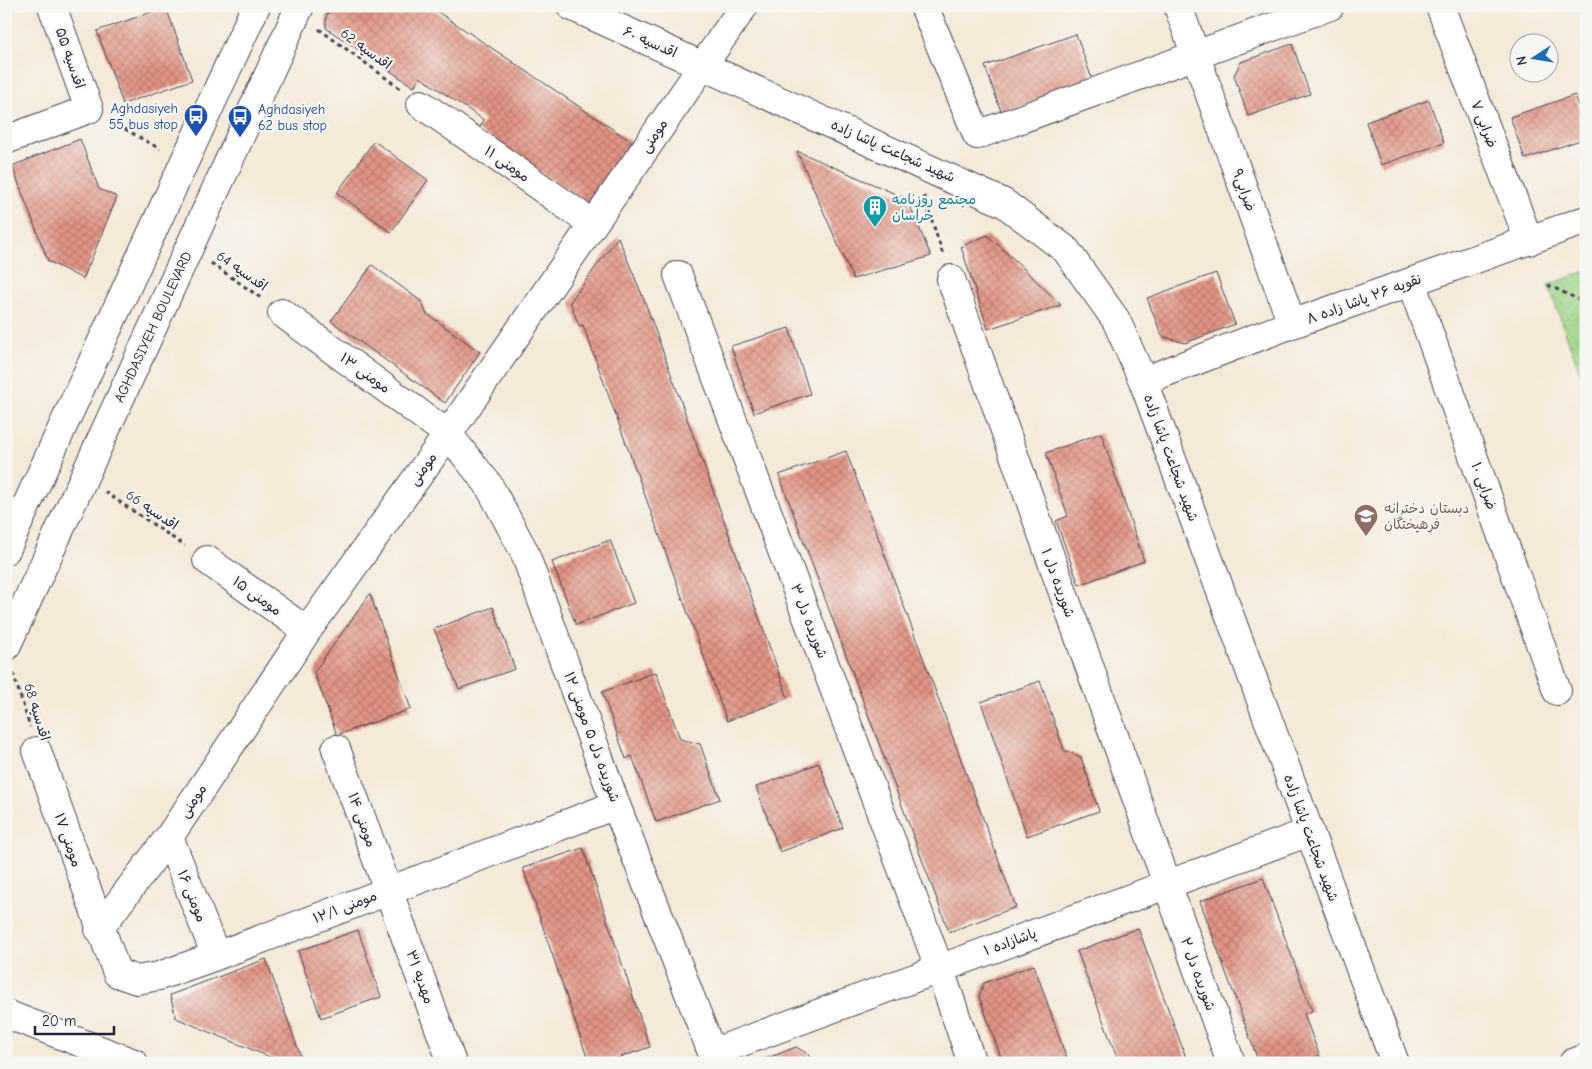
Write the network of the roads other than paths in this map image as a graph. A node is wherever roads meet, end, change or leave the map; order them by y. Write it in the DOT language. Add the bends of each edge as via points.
graph roads {
  1 [pos="52,6"];
  2 [pos="256,6"];
  3 [pos="571,6"];
  4 [pos="744,6"];
  5 [pos="924,6"];
  6 [pos="1178,6"];
  7 [pos="1330,6"];
  8 [pos="1440,6"];
  9 [pos="298,10"];
  10 [pos="1196,56"];
  11 [pos="702,65"];
  12 [pos="421,104"];
  13 [pos="6,140"];
  14 [pos="1586,220"];
  15 [pos="594,224"];
  16 [pos="1528,241"];
  17 [pos="678,275"];
  18 [pos="951,279"];
  19 [pos="1411,282"];
  20 [pos="282,313"];
  21 [pos="1292,324"];
  22 [pos="1143,381"];
  23 [pos="448,434"];
  24 [pos="6,550"];
  25 [pos="207,560"];
  26 [pos="307,631"];
  27 [pos="9,658"];
  28 [pos="1556,690"];
  29 [pos="336,749"];
  30 [pos="37,751"];
  31 [pos="616,805"];
  32 [pos="1309,832"];
  33 [pos="169,837"];
  34 [pos="1166,886"];
  35 [pos="388,891"];
  36 [pos="100,929"];
  37 [pos="216,956"];
  38 [pos="939,968"];
  39 [pos="6,1014"];
  40 [pos="714,1058"];
  41 [pos="1586,1058"];
  42 [pos="134,1063"];
  43 [pos="452,1063"];
  44 [pos="972,1063"];
  45 [pos="1231,1063"];
  46 [pos="1395,1063"];
  47 [pos="1573,1063"];
  1 -- 13 [label="street, اقدسیه ۵۵" via="89,109"];
  2 -- 24 [label="street"];
  3 -- 11 [label="street, اقدسیه ۶۰"];
  4 -- 11 [label="street, مومنی"];
  5 -- 10 [label="street" via="977,135"];
  6 -- 10 [label="street, ضرابی۹"];
  7 -- 10 [label="street"];
  8 -- 16 [label="street, ضرابی ۷"];
  9 -- 27 [label="street, AGHDASIYEH BOULEVARD" via="84,478"];
  10 -- 21 [label="street, ضرابی۹"];
  11 -- 15 [label="street, مومنی"];
  11 -- 22 [label="street, شهید شجاعت پاشا زاده" via="1004,203 1066,250 1116,320"];
  12 -- 15 [label="street, مومنی ۱۱"];
  14 -- 16 [label="street, نقویه ۲۶ پاشا زاده ۸"];
  15 -- 23 [label="street, مومنی"];
  16 -- 19 [label="street, نقویه ۲۶ پاشا زاده ۸"];
  17 -- 38 [label="street, شوریده دل ۳"];
  18 -- 34 [label="street, شوریده دل ۱"];
  19 -- 21 [label="street, نقویه ۲۶ پاشا زاده ۸"];
  19 -- 28 [label="street, ضرابی ۱۰"];
  20 -- 23 [label="street, مومنی ۱۳"];
  21 -- 22 [label="street, نقویه ۲۶ پاشا زاده ۸"];
  22 -- 32 [label="street, شهید شجاعت پاشا زاده"];
  23 -- 26 [label="street, مومنی"];
  23 -- 31 [label="street, شوریده دل ۵ مومنی ۱۲" via="488,484 524,551"];
  25 -- 26 [label="street, مومنی ۱۵"];
  26 -- 33 [label="street, مومنی"];
  29 -- 35 [label="street, مومنی ۱۴"];
  30 -- 36 [label="street, مومنی ۱۷"];
  31 -- 35 [label="street, مومنی ۱۲/۱"];
  31 -- 40 [label="street, شوریده دل ۵ مومنی ۱۲"];
  32 -- 34 [label="street, پاشازاده ۱"];
  32 -- 46 [label="street, شهید شجاعت پاشا زاده"];
  33 -- 36 [label="street, مومنی"];
  33 -- 37 [label="street, مومنی ۱۶"];
  34 -- 38 [label="street, پاشازاده ۱"];
  34 -- 45 [label="street, شوریده دل ۲"];
  35 -- 37 [label="street, مومنی ۱۲/۱"];
  35 -- 43 [label="street, مهدیه ۳۱"];
  36 -- 37 [label="street, مومنی ۱۲/۱" via="117,973 137,980 159,976"];
  38 -- 40 [label="street, پاشازاده ۱"];
  38 -- 44 [label="street, شوریده دل ۳"];
  39 -- 42 [label="street"];
  41 -- 47 [label="street"];
}
